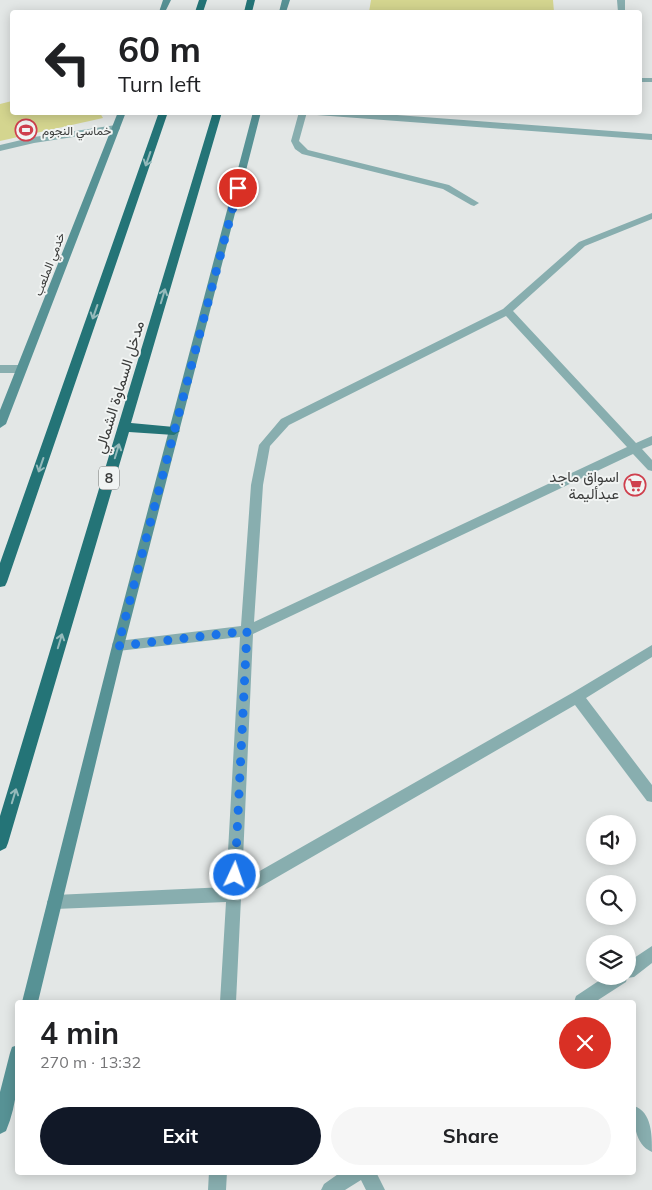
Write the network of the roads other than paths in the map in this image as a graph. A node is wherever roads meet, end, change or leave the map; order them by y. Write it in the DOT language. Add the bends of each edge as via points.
graph roads {
  1 [pos="121,115"];
  2 [pos="163,115"];
  3 [pos="217,115"];
  4 [pos="256,115"];
  5 [pos="301,115"];
  6 [pos="357,115"];
  7 [pos="116,128"];
  8 [pos="652,137"];
  9 [pos="0,148"];
  10 [pos="474,203"];
  11 [pos="652,216"];
  12 [pos="507,311"];
  13 [pos="0,369"];
  14 [pos="22,369"];
  15 [pos="0,424"];
  16 [pos="124,427"];
  17 [pos="174,431"];
  18 [pos="652,440"];
  19 [pos="635,449"];
  20 [pos="652,467"];
  21 [pos="0,582"];
  22 [pos="247,631"];
  23 [pos="118,646"];
  24 [pos="652,650"];
  25 [pos="576,697"];
  26 [pos="652,796"];
  27 [pos="0,843"];
  28 [pos="234,894"];
  29 [pos="55,902"];
  30 [pos="652,954"];
  31 [pos="636,965"];
  32 [pos="607,985"];
  33 [pos="30,1000"];
  34 [pos="228,1000"];
  35 [pos="585,1000"];
  36 [pos="15,1065"];
  37 [pos="636,1117"];
  38 [pos="0,1125"];
  39 [pos="652,1142"];
  40 [pos="218,1175"];
  41 [pos="352,1175"];
  42 [pos="368,1175"];
  43 [pos="216,1190"];
  44 [pos="330,1190"];
  45 [pos="376,1190"];
  1 -- 7 [label="main road, خدمي الملعب"];
  2 -- 21 [label="highway, one-way"];
  16 -- 3 [label="highway, مدخل السماوة الشمالي / 8, one-way"];
  4 -- 17 [label="main road"];
  5 -- 10 [label="street" via="295,141 305,152 446,187"];
  6 -- 8 [label="street"];
  7 -- 9 [label="street"];
  7 -- 14 [label="main road, خدمي الملعب"];
  11 -- 12 [label="street" via="582,244"];
  12 -- 19 [label="street"];
  12 -- 22 [label="street" via="285,422 265,445 257,485"];
  13 -- 14 [label="street"];
  14 -- 15 [label="main road, خدمي الملعب"];
  16 -- 17 [label="highway"];
  27 -- 16 [label="highway, مدخل السماوة الشمالي / 8, one-way"];
  17 -- 23 [label="main road"];
  18 -- 19 [label="street"];
  19 -- 20 [label="street"];
  19 -- 22 [label="street"];
  22 -- 23 [label="street"];
  22 -- 28 [label="street"];
  23 -- 29 [label="main road"];
  24 -- 25 [label="street"];
  25 -- 26 [label="street"];
  25 -- 28 [label="street"];
  28 -- 29 [label="street"];
  28 -- 34 [label="street"];
  29 -- 33 [label="main road"];
  30 -- 31 [label="street"];
  32 -- 35 [label="street"];
  36 -- 38 [label="main road"];
  37 -- 39 [label="street"];
  40 -- 43 [label="street"];
  41 -- 44 [label="street"];
  42 -- 45 [label="street"];
}
